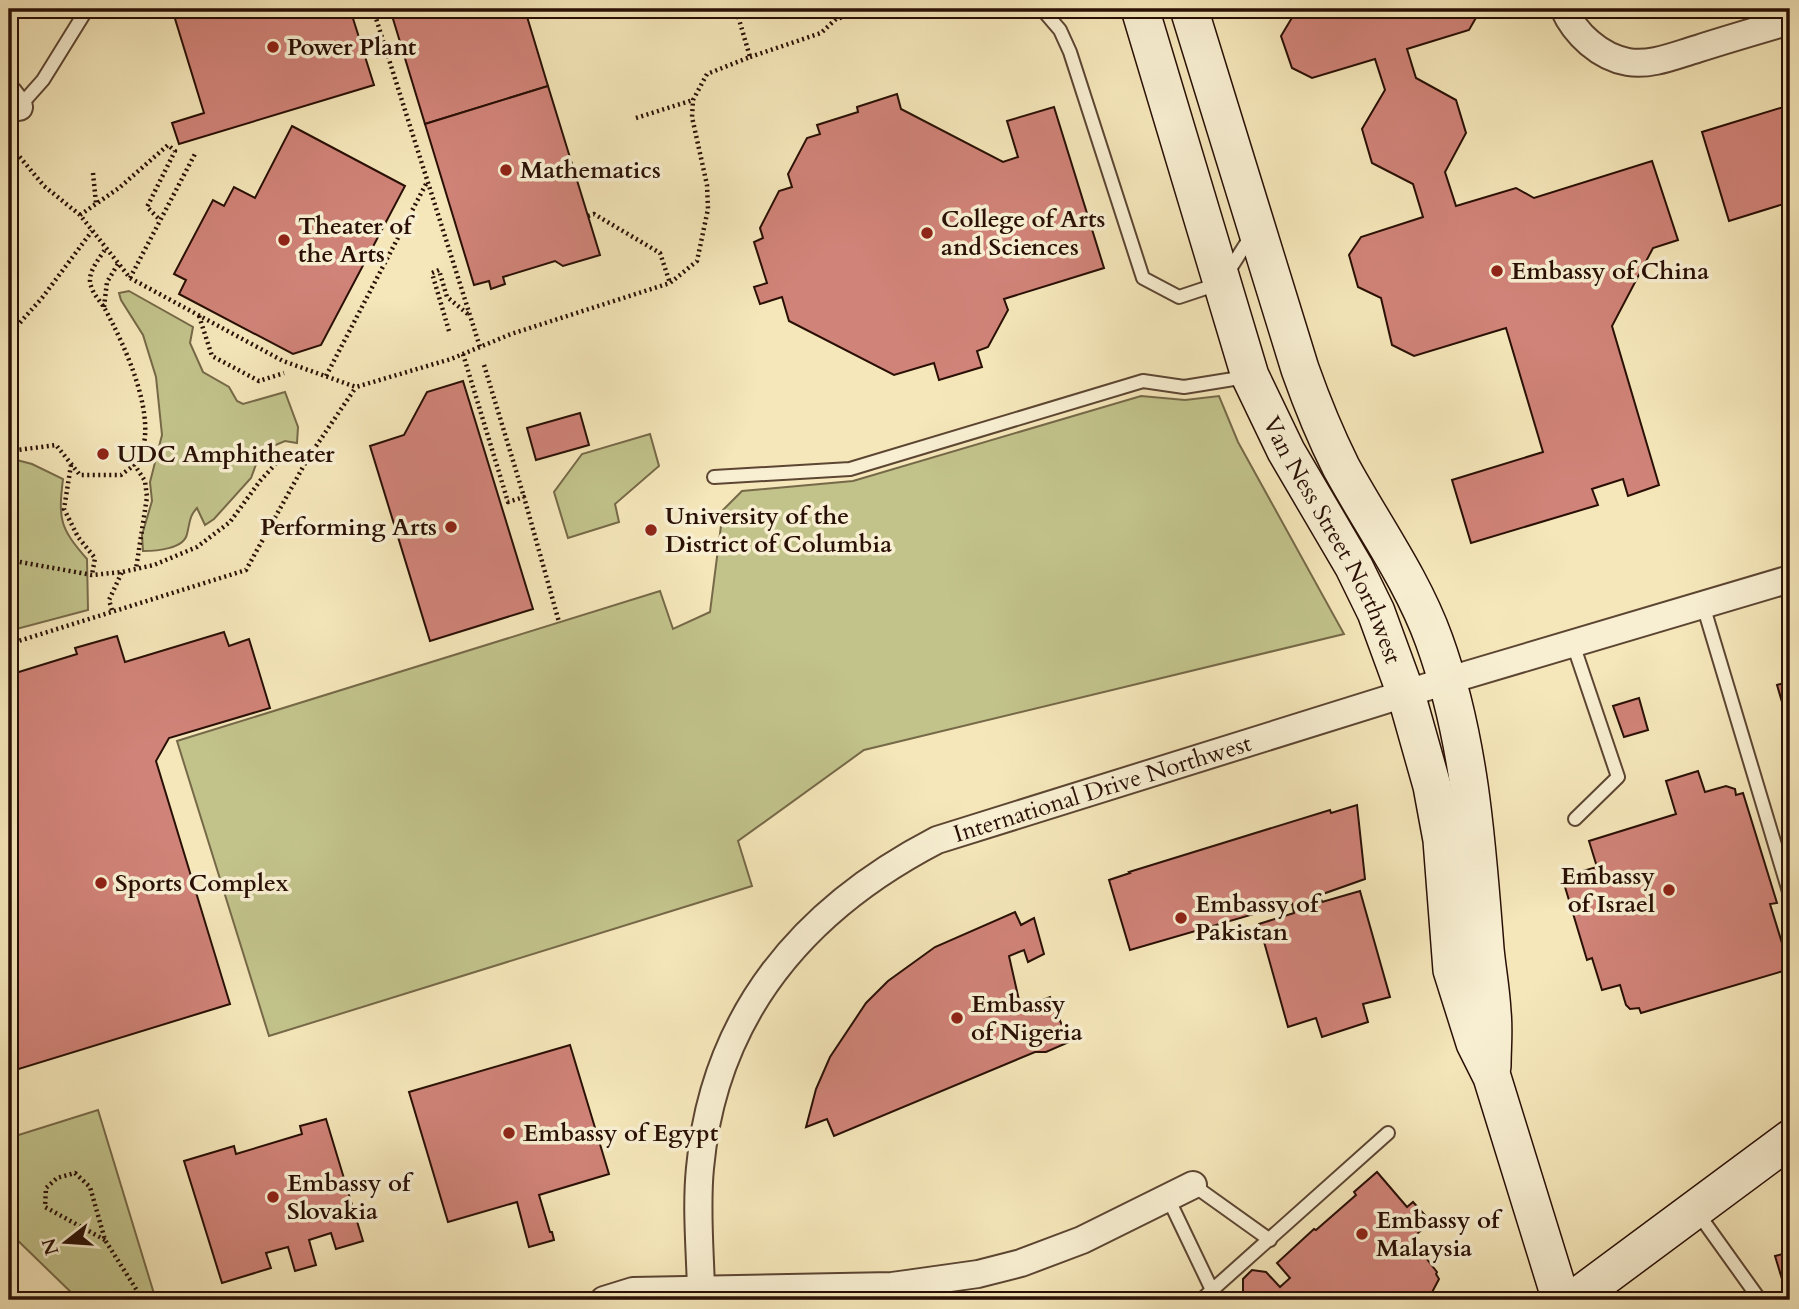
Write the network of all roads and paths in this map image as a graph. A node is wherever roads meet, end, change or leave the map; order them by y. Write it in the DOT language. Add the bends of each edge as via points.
graph roads {
  1 [pos="87,9"];
  2 [pos="373,9"];
  3 [pos="736,9"];
  4 [pos="835,9"];
  5 [pos="871,9"];
  6 [pos="1042,9"];
  7 [pos="1140,9"];
  8 [pos="1189,9"];
  9 [pos="1564,9"];
  10 [pos="836,19"];
  11 [pos="1790,21"];
  12 [pos="750,57"];
  13 [pos="14,100"];
  14 [pos="693,100"];
  15 [pos="636,118"];
  16 [pos="9,144"];
  17 [pos="197,152"];
  18 [pos="93,173"];
  19 [pos="427,182"];
  20 [pos="96,204"];
  21 [pos="80,215"];
  22 [pos="588,216"];
  23 [pos="160,220"];
  24 [pos="1256,228"];
  25 [pos="92,231"];
  26 [pos="106,248"];
  27 [pos="118,264"];
  28 [pos="130,278"];
  29 [pos="1221,282"];
  30 [pos="670,283"];
  31 [pos="104,308"];
  32 [pos="198,316"];
  33 [pos="470,316"];
  34 [pos="449,331"];
  35 [pos="9,335"];
  36 [pos="480,347"];
  37 [pos="463,354"];
  38 [pos="484,365"];
  39 [pos="284,373"];
  40 [pos="326,376"];
  41 [pos="1250,376"];
  42 [pos="356,387"];
  43 [pos="9,447"];
  44 [pos="308,458"];
  45 [pos="71,464"];
  46 [pos="134,464"];
  47 [pos="714,477"];
  48 [pos="523,497"];
  49 [pos="9,560"];
  50 [pos="136,569"];
  51 [pos="122,572"];
  52 [pos="92,575"];
  53 [pos="1790,579"];
  54 [pos="1703,605"];
  55 [pos="112,611"];
  56 [pos="559,622"];
  57 [pos="9,644"];
  58 [pos="1573,644"];
  59 [pos="1446,681"];
  60 [pos="1406,694"];
  61 [pos="1575,819"];
  62 [pos="1790,895"];
  63 [pos="1493,1077"];
  64 [pos="1388,1133"];
  65 [pos="1790,1139"];
  66 [pos="1193,1185"];
  67 [pos="1168,1198"];
  68 [pos="1696,1210"];
  69 [pos="104,1240"];
  70 [pos="1270,1240"];
  71 [pos="701,1290"];
  72 [pos="1212,1290"];
  73 [pos="142,1300"];
  74 [pos="604,1300"];
  75 [pos="1201,1300"];
  76 [pos="1561,1300"];
  77 [pos="1573,1300"];
  78 [pos="1760,1300"];
  1 -- 13 [label="lane" via="43,80"];
  2 -- 19 [label="path"];
  3 -- 12 [label="path"];
  4 -- 10 [label="path"];
  5 -- 10 [label="path"];
  6 -- 29 [label="lane" via="1060,30 1070,52 1143,278 1179,297"];
  7 -- 29 [label="main road, Van Ness Street Northwest"];
  8 -- 24 [label="main road, Van Ness Street Northwest"];
  9 -- 11 [label="street" via="1580,35 1630,62 1654,61"];
  10 -- 12 [label="path" via="821,33"];
  12 -- 14 [label="path" via="707,74"];
  14 -- 15 [label="path"];
  14 -- 30 [label="path" via="708,209 697,261"];
  16 -- 21 [label="path" via="44,186"];
  17 -- 23 [label="path"];
  18 -- 20 [label="path"];
  19 -- 33 [label="path"];
  19 -- 40 [label="path"];
  20 -- 21 [label="path"];
  20 -- 23 [label="path" via="168,145 175,151 147,207"];
  21 -- 25 [label="path"];
  22 -- 30 [label="path" via="594,214 660,253"];
  23 -- 28 [label="path"];
  24 -- 29 [label="lane"];
  24 -- 59 [label="main road, Van Ness Street Northwest" via="1317,418 1410,589 1434,640"];
  25 -- 26 [label="path"];
  25 -- 35 [label="path"];
  26 -- 27 [label="path"];
  26 -- 31 [label="path" via="91,272 90,286"];
  27 -- 28 [label="path"];
  27 -- 31 [label="path" via="107,282"];
  28 -- 32 [label="path"];
  29 -- 41 [label="main road, Van Ness Street Northwest"];
  30 -- 36 [label="path"];
  31 -- 46 [label="path" via="132,367 143,404 146,429"];
  32 -- 39 [label="path" via="212,356 259,381"];
  32 -- 40 [label="path" via="283,361"];
  33 -- 34 [label="path" via="447,297 439,270 432,273"];
  33 -- 36 [label="path"];
  36 -- 37 [label="path"];
  37 -- 42 [label="path"];
  37 -- 48 [label="path" via="508,502"];
  38 -- 48 [label="path"];
  40 -- 42 [label="path"];
  41 -- 47 [label="lane" via="1184,387 1143,382 850,469"];
  41 -- 60 [label="main road, Van Ness Street Northwest" via="1286,451 1354,567"];
  42 -- 44 [label="path"];
  43 -- 45 [label="path" via="56,445"];
  44 -- 50 [label="path" via="281,459 230,522 197,547"];
  44 -- 55 [label="path" via="246,570"];
  45 -- 46 [label="path" via="80,475 121,475"];
  45 -- 52 [label="path" via="64,509 95,558"];
  46 -- 50 [label="path" via="145,481 147,497"];
  48 -- 56 [label="path"];
  49 -- 52 [label="path"];
  50 -- 51 [label="path"];
  51 -- 52 [label="path"];
  51 -- 55 [label="path" via="109,600"];
  53 -- 54 [label="street, International Drive Northwest"];
  54 -- 58 [label="street, International Drive Northwest"];
  54 -- 62 [label="lane"];
  55 -- 57 [label="path"];
  58 -- 59 [label="street, International Drive Northwest"];
  58 -- 61 [label="lane" via="1618,777"];
  59 -- 60 [label="street, International Drive Northwest"];
  59 -- 63 [label="main road, Van Ness Street Northwest" via="1465,757 1479,857"];
  60 -- 63 [label="main road, Van Ness Street Northwest" via="1442,840 1452,970 1475,1043"];
  60 -- 71 [label="street, International Drive Northwest" via="937,839 854,891 777,965 729,1050 707,1119 700,1167"];
  63 -- 76 [label="main road, Van Ness Street Northwest"];
  64 -- 70 [label="lane"];
  65 -- 68 [label="main road"];
  66 -- 67 [label="street"];
  66 -- 70 [label="lane"];
  67 -- 71 [label="street" via="1062,1248 978,1274 892,1286"];
  67 -- 72 [label="lane"];
  68 -- 77 [label="main road"];
  68 -- 78 [label="lane"];
  69 -- 69 [label="path" via="90,1187 75,1173 57,1178 46,1188 45,1207"];
  69 -- 73 [label="path"];
  70 -- 72 [label="lane"];
  71 -- 74 [label="street" via="633,1291"];
  72 -- 75 [label="lane"];
}
